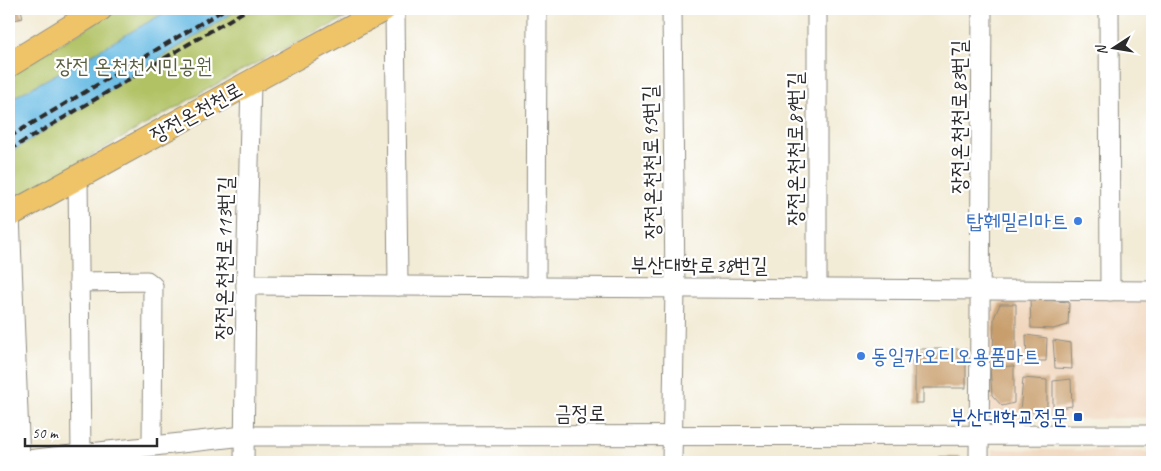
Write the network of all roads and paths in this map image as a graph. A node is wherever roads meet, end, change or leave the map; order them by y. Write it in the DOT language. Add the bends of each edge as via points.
graph roads {
  1 [pos="100,9"];
  2 [pos="384,9"];
  3 [pos="395,9"];
  4 [pos="537,9"];
  5 [pos="672,9"];
  6 [pos="817,9"];
  7 [pos="982,9"];
  8 [pos="1109,9"];
  9 [pos="9,65"];
  10 [pos="251,82"];
  11 [pos="78,177"];
  12 [pos="9,215"];
  13 [pos="79,282"];
  14 [pos="246,284"];
  15 [pos="398,286"];
  16 [pos="536,287"];
  17 [pos="674,288"];
  18 [pos="818,288"];
  19 [pos="981,290"];
  20 [pos="1110,291"];
  21 [pos="1152,291"];
  22 [pos="673,435"];
  23 [pos="980,435"];
  24 [pos="1152,435"];
  25 [pos="244,436"];
  26 [pos="152,446"];
  27 [pos="81,454"];
  28 [pos="14,461"];
  29 [pos="244,462"];
  30 [pos="672,462"];
  31 [pos="979,462"];
  1 -- 9 [label="main road"];
  2 -- 10 [label="main road, 장전온천천로"];
  3 -- 15 [label="street"];
  4 -- 16 [label="street"];
  5 -- 17 [label="street, 장전온천천로95번길"];
  6 -- 18 [label="street, 장전온천천로89번길"];
  7 -- 19 [label="street, 장전온천천로83번길"];
  8 -- 20 [label="street"];
  10 -- 11 [label="main road, 장전온천천로"];
  10 -- 14 [label="street, 장전온천천로113번길"];
  11 -- 12 [label="main road, 장전온천천로"];
  11 -- 13 [label="street"];
  12 -- 28 [label="street"];
  13 -- 26 [label="street" via="147,281 153,286"];
  13 -- 27 [label="street"];
  14 -- 15 [label="street, 부산대학로38번길"];
  14 -- 25 [label="street, 장전온천천로113번길"];
  15 -- 16 [label="street, 부산대학로38번길"];
  16 -- 17 [label="street, 부산대학로38번길"];
  17 -- 18 [label="street, 부산대학로38번길"];
  17 -- 22 [label="street, 장전온천천로95번길"];
  18 -- 19 [label="street, 부산대학로38번길"];
  19 -- 20 [label="street, 부산대학로38번길"];
  19 -- 23 [label="street, 장전온천천로83번길"];
  20 -- 21 [label="street, 부산대학로38번길"];
  22 -- 23 [label="street, 금정로"];
  22 -- 25 [label="street, 금정로"];
  22 -- 30 [label="street, 장전온천천로95번길"];
  23 -- 24 [label="street, 금정로"];
  23 -- 31 [label="street, 장전온천천로83번길"];
  25 -- 26 [label="street, 금정로"];
  25 -- 29 [label="street, 장전온천천로113번길"];
  26 -- 27 [label="street, 금정로"];
  27 -- 28 [label="street, 금정로"];
}
